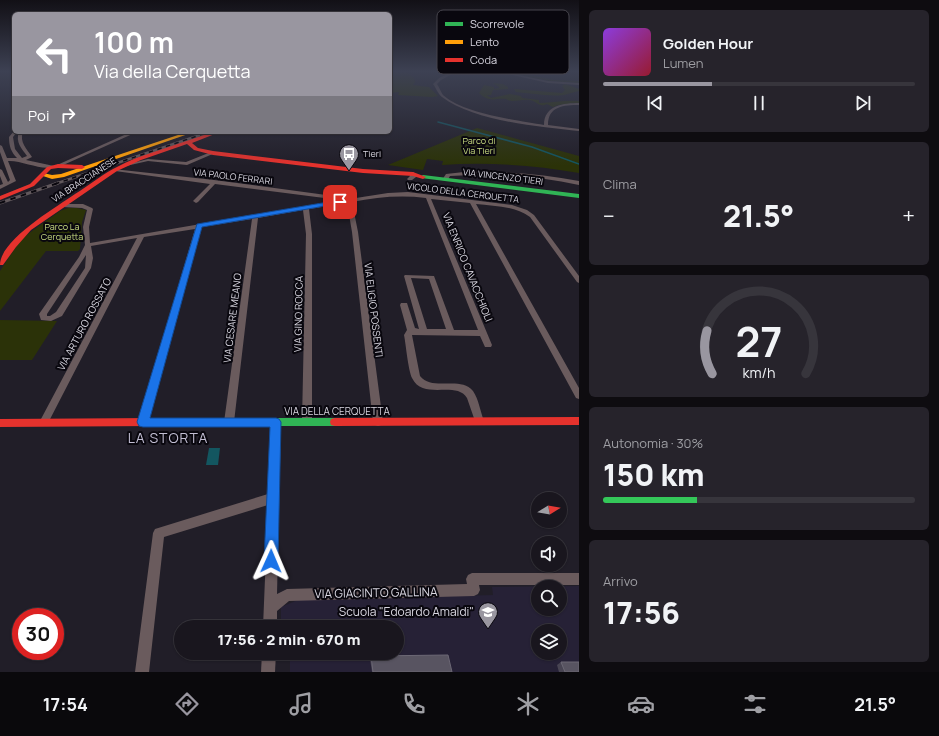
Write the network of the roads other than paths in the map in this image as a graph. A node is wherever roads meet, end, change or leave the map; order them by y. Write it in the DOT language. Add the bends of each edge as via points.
graph roads {
  1 [pos="454,103"];
  2 [pos="579,104"];
  3 [pos="546,126"];
  4 [pos="579,130"];
  5 [pos="13,134"];
  6 [pos="20,134"];
  7 [pos="131,134"];
  8 [pos="186,134"];
  9 [pos="212,134"];
  10 [pos="188,142"];
  11 [pos="0,146"];
  12 [pos="214,153"];
  13 [pos="5,160"];
  14 [pos="21,160"];
  15 [pos="71,166"];
  16 [pos="119,168"];
  17 [pos="0,170"];
  18 [pos="41,171"];
  19 [pos="59,177"];
  20 [pos="444,180"];
  21 [pos="214,182"];
  22 [pos="579,183"];
  23 [pos="2,184"];
  24 [pos="428,196"];
  25 [pos="579,196"];
  26 [pos="0,198"];
  27 [pos="196,201"];
  28 [pos="349,201"];
  29 [pos="472,202"];
  30 [pos="63,206"];
  31 [pos="306,208"];
  32 [pos="255,216"];
  33 [pos="199,226"];
  34 [pos="142,236"];
  35 [pos="88,245"];
  36 [pos="0,263"];
  37 [pos="579,281"];
  38 [pos="404,305"];
  39 [pos="412,332"];
  40 [pos="424,332"];
  41 [pos="451,332"];
  42 [pos="484,333"];
  43 [pos="488,345"];
  44 [pos="579,396"];
  45 [pos="307,421"];
  46 [pos="479,421"];
  47 [pos="579,421"];
  48 [pos="44,422"];
  49 [pos="143,422"];
  50 [pos="229,422"];
  51 [pos="276,422"];
  52 [pos="378,422"];
  53 [pos="0,423"];
  54 [pos="272,498"];
  55 [pos="579,579"];
  56 [pos="270,608"];
  57 [pos="270,620"];
  58 [pos="269,660"];
  59 [pos="142,672"];
  60 [pos="268,672"];
  1 -- 3 [label="street" via="478,112"];
  2 -- 3 [label="street" via="558,106 549,111 546,115"];
  3 -- 4 [label="street"];
  5 -- 14 [label="street" via="11,137 13,151"];
  6 -- 14 [label="street" via="19,139 30,157"];
  7 -- 15 [label="street"];
  8 -- 15 [label="street" via="90,166"];
  9 -- 10 [label="street, VIA BRACCIANESE"];
  10 -- 12 [label="street, VIA VINCENZO TIERI" via="196,149"];
  10 -- 16 [label="street, VIA BRACCIANESE"];
  11 -- 13 [label="street"];
  12 -- 16 [label="street, VIA VINCENZO TIERI" via="187,164 148,160"];
  12 -- 20 [label="street, VIA VINCENZO TIERI"];
  13 -- 14 [label="street"];
  13 -- 23 [label="street" via="12,181"];
  14 -- 18 [label="street"];
  15 -- 18 [label="street, VIA BRACCIANESE" via="56,166"];
  15 -- 19 [label="street, VIA BRACCIANESE"];
  16 -- 21 [label="street, VIA PAOLO FERRARI"];
  16 -- 30 [label="street, VIA BRACCIANESE"];
  17 -- 23 [label="street"];
  18 -- 19 [label="street, VIA BRACCIANESE" via="49,177"];
  18 -- 26 [label="street" via="39,181"];
  19 -- 26 [label="street"];
  20 -- 22 [label="street" via="449,175 492,173"];
  20 -- 25 [label="street, VIA VINCENZO TIERI"];
  21 -- 27 [label="street"];
  21 -- 28 [label="street, VIA PAOLO FERRARI"];
  24 -- 28 [label="street, VICOLO DELLA CERQUETTA" via="396,194"];
  24 -- 29 [label="street, VICOLO DELLA CERQUETTA"];
  24 -- 42 [label="street, VIA ENRICO CAVACCHIOLI"];
  28 -- 31 [label="street, VICOLO DELLA CERQUETTA"];
  28 -- 52 [label="street, VIA ELIGIO POSSENTI"];
  29 -- 37 [label="street, VICOLO DELLA CERQUETTA" via="512,207 528,212"];
  29 -- 44 [label="street"];
  30 -- 35 [label="street" via="84,206 90,209 86,227"];
  30 -- 36 [label="street, VIA BRACCIANESE" via="29,229"];
  31 -- 32 [label="street, VICOLO DELLA CERQUETTA"];
  31 -- 45 [label="street, VIA GINO ROCCA" via="309,234"];
  32 -- 33 [label="street, VICOLO DELLA CERQUETTA"];
  32 -- 50 [label="street, VIA CESARE MEANO"];
  33 -- 34 [label="street, VICOLO DELLA CERQUETTA"];
  33 -- 49 [label="street"];
  34 -- 35 [label="street, VICOLO DELLA CERQUETTA"];
  34 -- 48 [label="street, VIA ARTURO ROSSATO"];
  35 -- 35 [label="street" via="43,314 43,318 51,319 59,314 88,268"];
  38 -- 39 [label="street"];
  39 -- 40 [label="street"];
  39 -- 46 [label="street" via="408,337 419,381 427,386 466,391"];
  40 -- 41 [label="street"];
  40 -- 41 [label="street" via="407,276 432,277"];
  41 -- 42 [label="street"];
  42 -- 43 [label="street, VIA ENRICO CAVACCHIOLI"];
  45 -- 51 [label="street, VIA DELLA CERQUETTA"];
  45 -- 52 [label="street, VIA DELLA CERQUETTA"];
  46 -- 47 [label="street, VIA DELLA CERQUETTA"];
  46 -- 52 [label="street, VIA DELLA CERQUETTA"];
  48 -- 49 [label="street, VIA DELLA CERQUETTA"];
  48 -- 53 [label="street, VIA DELLA CERQUETTA"];
  49 -- 50 [label="street, VIA DELLA CERQUETTA"];
  50 -- 51 [label="street, VIA DELLA CERQUETTA"];
  51 -- 54 [label="street"];
  54 -- 56 [label="street"];
  54 -- 59 [label="street" via="159,533"];
  55 -- 56 [label="street, VIA GIACINTO GALLINA" via="472,580 474,590 287,595"];
  56 -- 57 [label="street"];
  58 -- 60 [label="street"];
}
